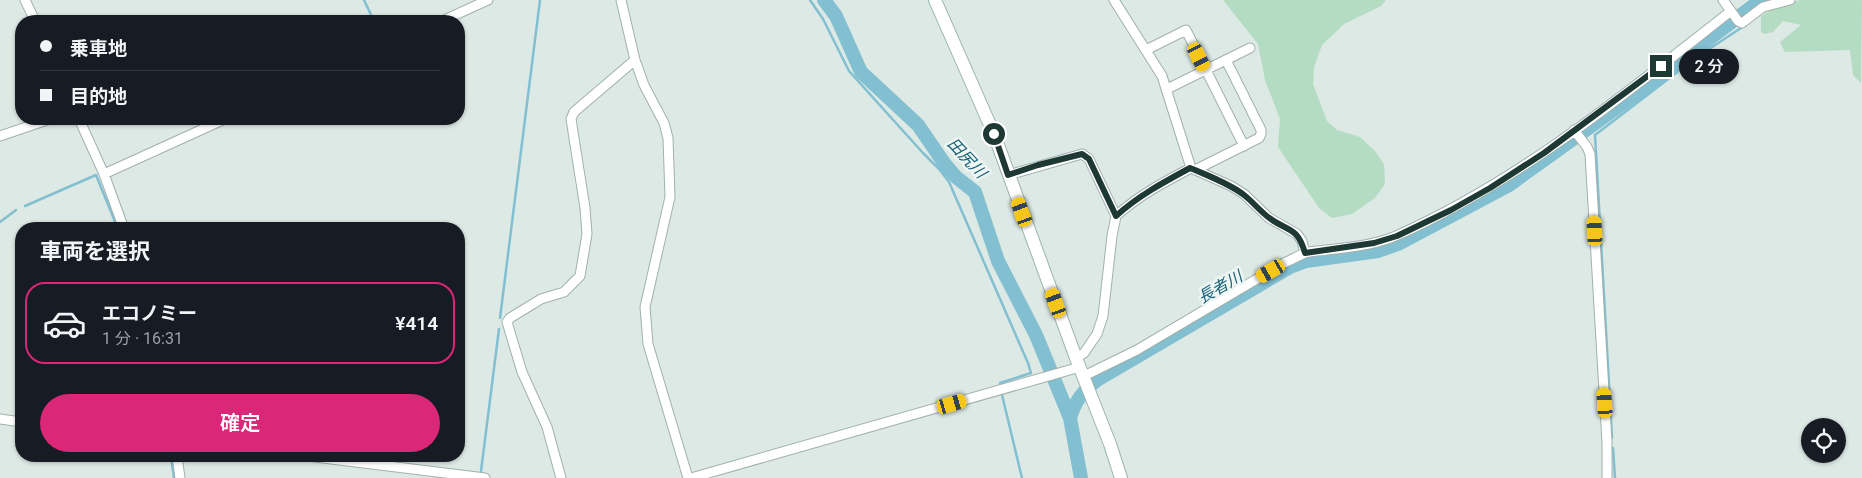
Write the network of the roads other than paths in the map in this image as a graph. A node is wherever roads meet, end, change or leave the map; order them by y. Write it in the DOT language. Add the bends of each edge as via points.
graph roads {
  1 [pos="25,0"];
  2 [pos="488,0"];
  3 [pos="621,0"];
  4 [pos="936,0"];
  5 [pos="1114,0"];
  6 [pos="1724,0"];
  7 [pos="1790,0"];
  8 [pos="32,15"];
  9 [pos="455,15"];
  10 [pos="1734,16"];
  11 [pos="1250,48"];
  12 [pos="1146,50"];
  13 [pos="635,60"];
  14 [pos="1226,60"];
  15 [pos="1206,70"];
  16 [pos="1168,89"];
  17 [pos="32,125"];
  18 [pos="82,125"];
  19 [pos="212,125"];
  20 [pos="1577,134"];
  21 [pos="0,136"];
  22 [pos="1244,146"];
  23 [pos="1193,169"];
  24 [pos="104,174"];
  25 [pos="1008,175"];
  26 [pos="1116,216"];
  27 [pos="121,222"];
  28 [pos="1305,253"];
  29 [pos="1083,375"];
  30 [pos="0,419"];
  31 [pos="15,421"];
  32 [pos="178,462"];
  33 [pos="356,462"];
  34 [pos="180,478"];
  35 [pos="485,478"];
  36 [pos="562,478"];
  37 [pos="689,478"];
  38 [pos="1121,478"];
  39 [pos="1607,478"];
  1 -- 8 [label="street"];
  2 -- 9 [label="street"];
  3 -- 13 [label="street"];
  4 -- 25 [label="street"];
  5 -- 12 [label="street"];
  6 -- 10 [label="street"];
  7 -- 10 [label="street" via="1763,7 1742,22"];
  10 -- 20 [label="street"];
  11 -- 14 [label="street"];
  12 -- 15 [label="street" via="1186,30"];
  12 -- 16 [label="street"];
  13 -- 36 [label="street" via="574,112 571,119 587,234 580,276 564,292 540,299 507,322 522,372 547,426"];
  13 -- 37 [label="street" via="668,138 668,206 645,308 648,344"];
  14 -- 15 [label="street"];
  14 -- 22 [label="street" via="1262,134"];
  15 -- 16 [label="street"];
  15 -- 22 [label="street"];
  16 -- 23 [label="street"];
  17 -- 21 [label="street"];
  18 -- 24 [label="street"];
  19 -- 24 [label="street"];
  20 -- 28 [label="street" via="1490,188 1397,236 1374,243"];
  20 -- 39 [label="street" via="1590,154"];
  22 -- 23 [label="street"];
  23 -- 26 [label="street" via="1161,184"];
  23 -- 28 [label="street" via="1237,190 1269,218 1297,234"];
  24 -- 27 [label="street"];
  25 -- 26 [label="street" via="1082,154 1089,159"];
  25 -- 29 [label="street"];
  26 -- 29 [label="street" via="1103,316 1097,334 1084,353"];
  28 -- 29 [label="street" via="1137,350"];
  29 -- 37 [label="street" via="1061,373"];
  29 -- 38 [label="street"];
  30 -- 31 [label="street"];
  32 -- 34 [label="street"];
  33 -- 35 [label="street"];
}
